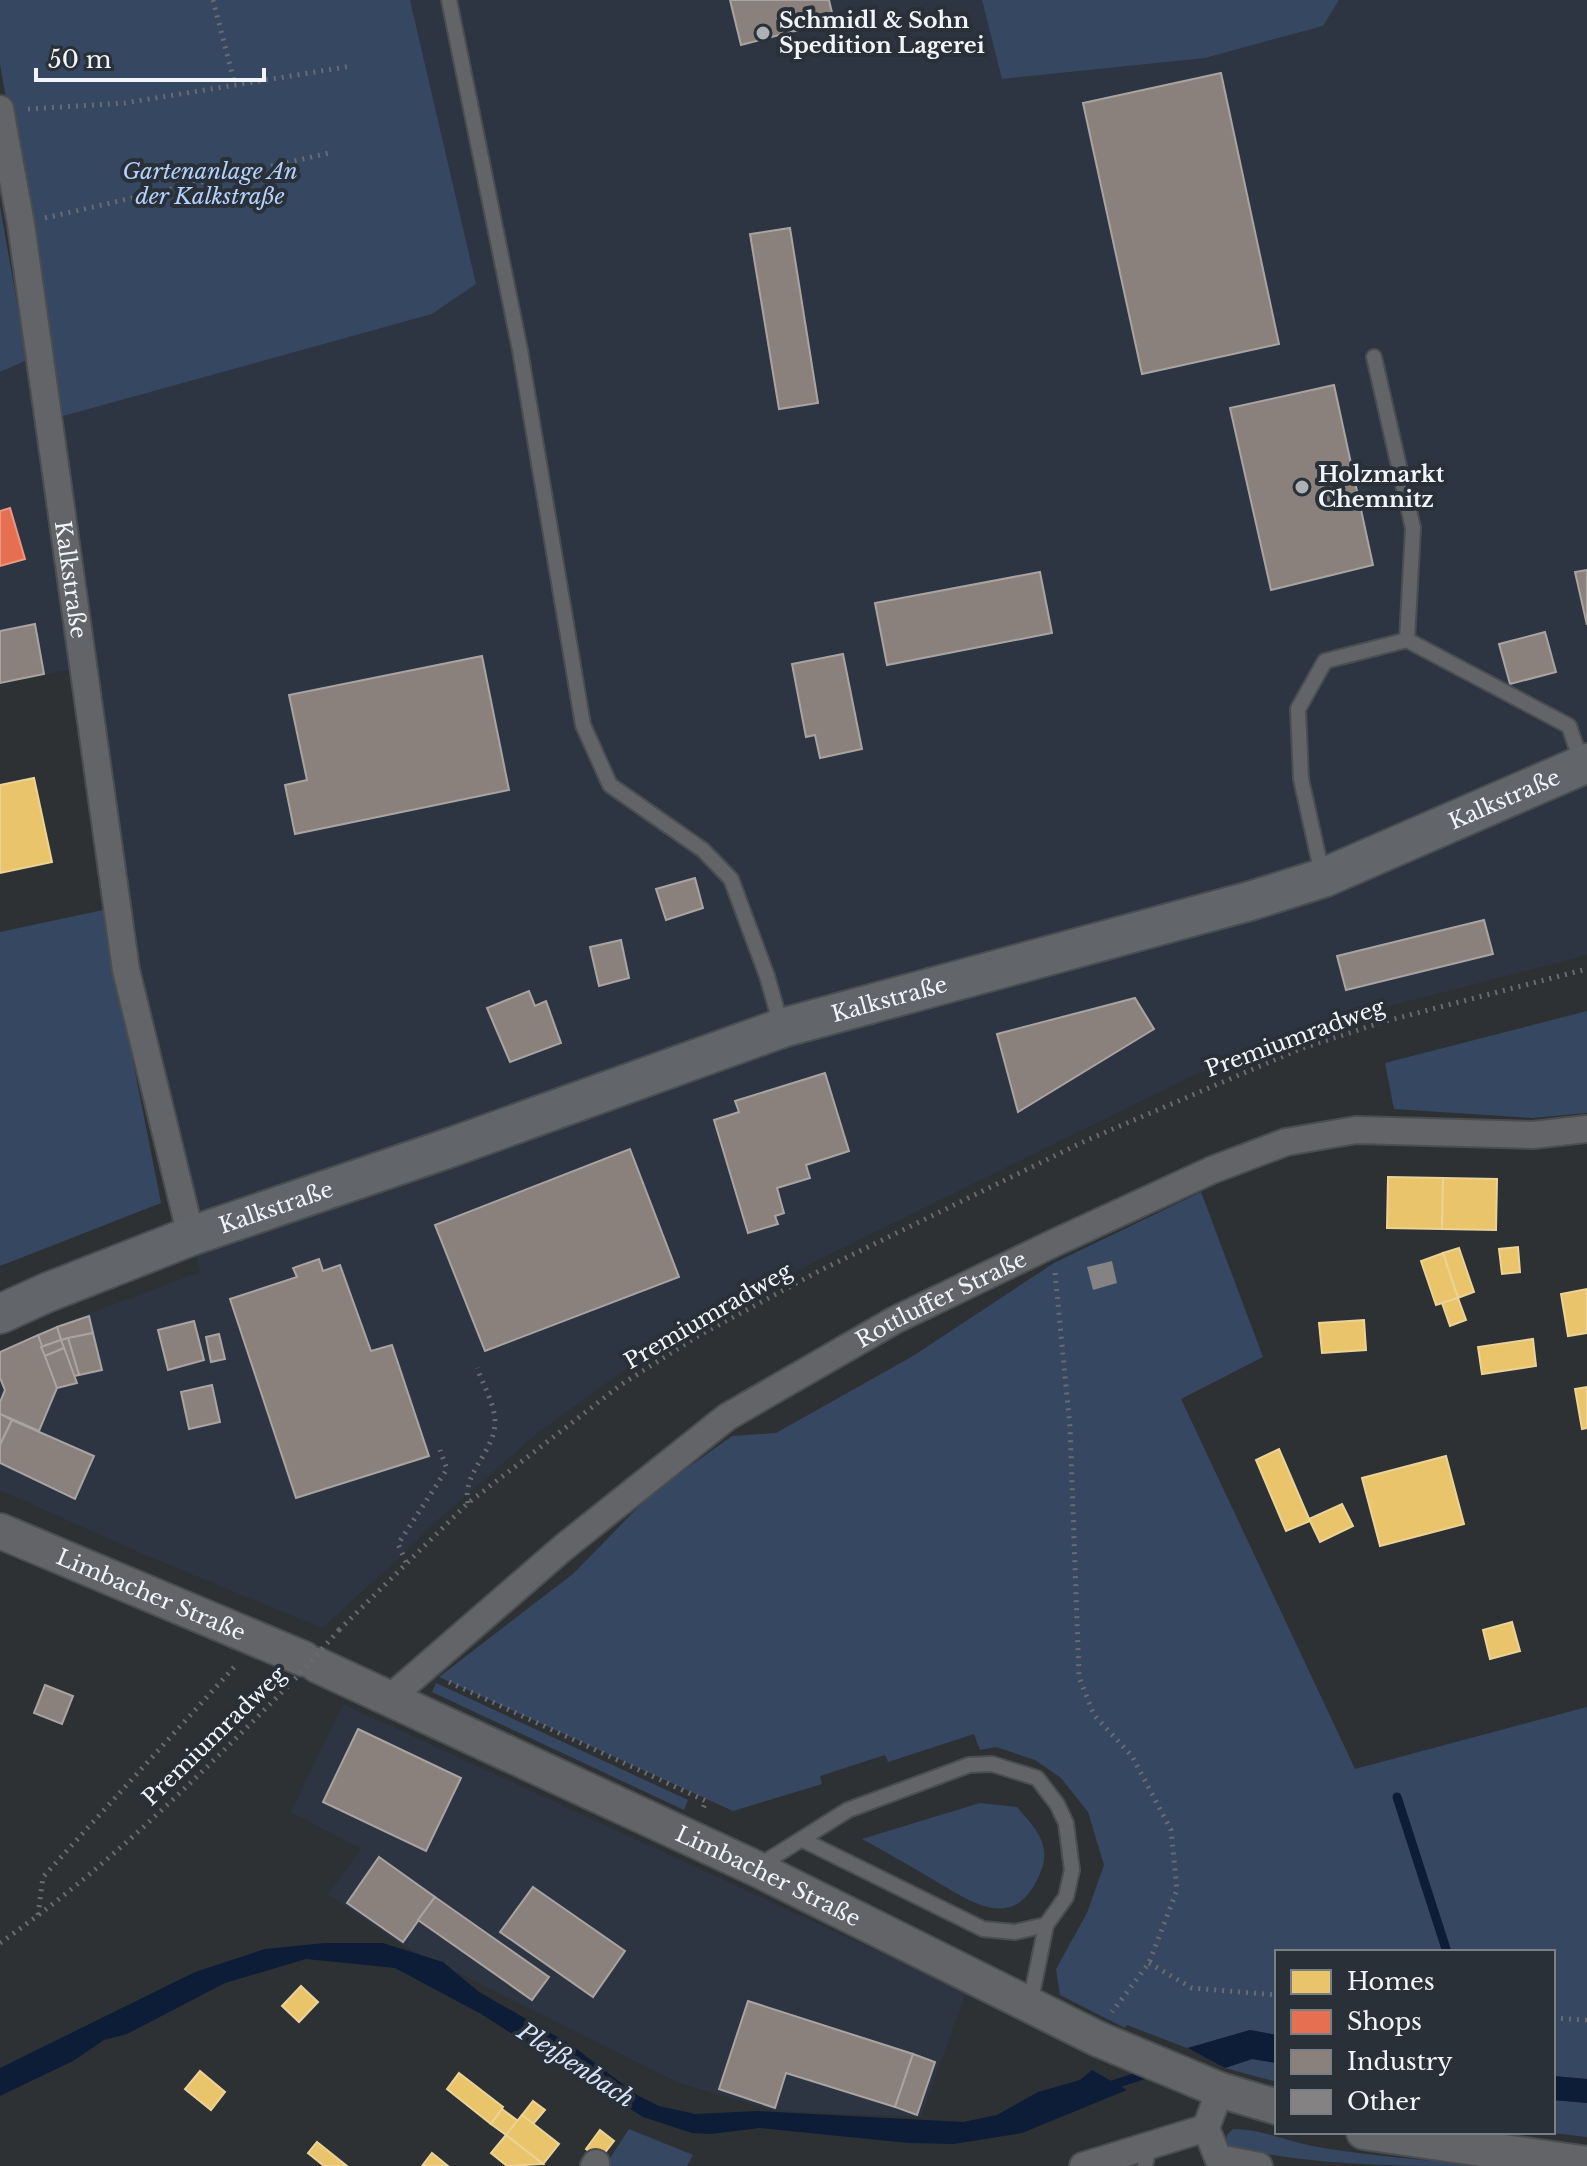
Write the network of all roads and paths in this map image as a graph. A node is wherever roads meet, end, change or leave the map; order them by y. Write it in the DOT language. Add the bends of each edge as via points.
graph roads {
  1 [pos="213,0"];
  2 [pos="449,0"];
  3 [pos="352,66"];
  4 [pos="235,85"];
  5 [pos="0,110"];
  6 [pos="329,153"];
  7 [pos="21,224"];
  8 [pos="1374,357"];
  9 [pos="1407,640"];
  10 [pos="1584,764"];
  11 [pos="1323,878"];
  12 [pos="1587,969"];
  13 [pos="782,1028"];
  14 [pos="1587,1129"];
  15 [pos="191,1236"];
  16 [pos="1052,1244"];
  17 [pos="0,1314"];
  18 [pos="477,1368"];
  19 [pos="440,1450"];
  20 [pos="468,1503"];
  21 [pos="0,1531"];
  22 [pos="406,1562"];
  23 [pos="259,1640"];
  24 [pos="306,1668"];
  25 [pos="398,1691"];
  26 [pos="691,1838"];
  27 [pos="803,1840"];
  28 [pos="755,1868"];
  29 [pos="38,1916"];
  30 [pos="1046,1925"];
  31 [pos="0,1943"];
  32 [pos="1149,1963"];
  33 [pos="1275,1995"];
  34 [pos="1030,2004"];
  35 [pos="1555,2018"];
  36 [pos="1587,2020"];
  37 [pos="1098,2039"];
  38 [pos="1220,2090"];
  39 [pos="1275,2106"];
  40 [pos="1206,2128"];
  41 [pos="1378,2134"];
  42 [pos="1147,2156"];
  43 [pos="1587,2164"];
  44 [pos="1083,2166"];
  45 [pos="1259,2166"];
  1 -- 4 [label="path"];
  2 -- 13 [label="lane" via="520,350 583,725 610,785 703,850 731,879"];
  3 -- 4 [label="path"];
  4 -- 5 [label="path" via="125,103"];
  5 -- 7 [label="street, Kalkstraße"];
  6 -- 7 [label="path"];
  7 -- 15 [label="street, Kalkstraße" via="126,970"];
  8 -- 9 [label="lane" via="1413,528"];
  9 -- 10 [label="lane" via="1569,726"];
  9 -- 11 [label="lane" via="1325,661 1298,709 1301,779"];
  10 -- 11 [label="main road, Kalkstraße"];
  11 -- 13 [label="main road, Kalkstraße"];
  12 -- 20 [label="path, Premiumradweg" via="1300,1049 1085,1141 698,1336 622,1384"];
  13 -- 15 [label="main road, Kalkstraße"];
  14 -- 16 [label="street, Rottluffer Straße" via="1533,1135 1356,1130 1286,1142"];
  15 -- 17 [label="main road, Kalkstraße"];
  16 -- 25 [label="street, Rottluffer Straße" via="895,1320 727,1417 564,1547"];
  16 -- 32 [label="path" via="1070,1427 1079,1677 1094,1715 1132,1756 1171,1830 1177,1890"];
  18 -- 20 [label="path" via="495,1422 465,1488"];
  19 -- 22 [label="path" via="447,1469 398,1544"];
  20 -- 22 [label="path, Premiumradweg"];
  21 -- 23 [label="street, Limbacher Straße"];
  22 -- 24 [label="path, Premiumradweg, bridge"];
  23 -- 24 [label="street, Limbacher Straße"];
  23 -- 29 [label="path" via="43,1877"];
  24 -- 25 [label="street, Limbacher Straße"];
  24 -- 29 [label="path, Premiumradweg" via="185,1790"];
  25 -- 26 [label="street, Limbacher Straße"];
  25 -- 26 [label="path" via="439,1677 706,1801"];
  26 -- 28 [label="street, Limbacher Straße"];
  27 -- 28 [label="lane"];
  27 -- 30 [label="lane" via="983,1929 1015,1932"];
  27 -- 30 [label="lane" via="848,1810 969,1765 1014,1769 1037,1778 1066,1823 1072,1870 1066,1897"];
  28 -- 34 [label="street, Limbacher Straße"];
  29 -- 31 [label="path, Premiumradweg"];
  30 -- 34 [label="lane"];
  32 -- 33 [label="path" via="1192,1988"];
  32 -- 37 [label="path"];
  34 -- 37 [label="street, Limbacher Straße"];
  35 -- 36 [label="path"];
  37 -- 38 [label="street, Limbacher Straße"];
  38 -- 39 [label="street, Limbacher Straße"];
  38 -- 40 [label="street"];
  40 -- 42 [label="street"];
  40 -- 45 [label="street" via="1218,2158"];
  41 -- 43 [label="street"];
  42 -- 44 [label="street"];
}
